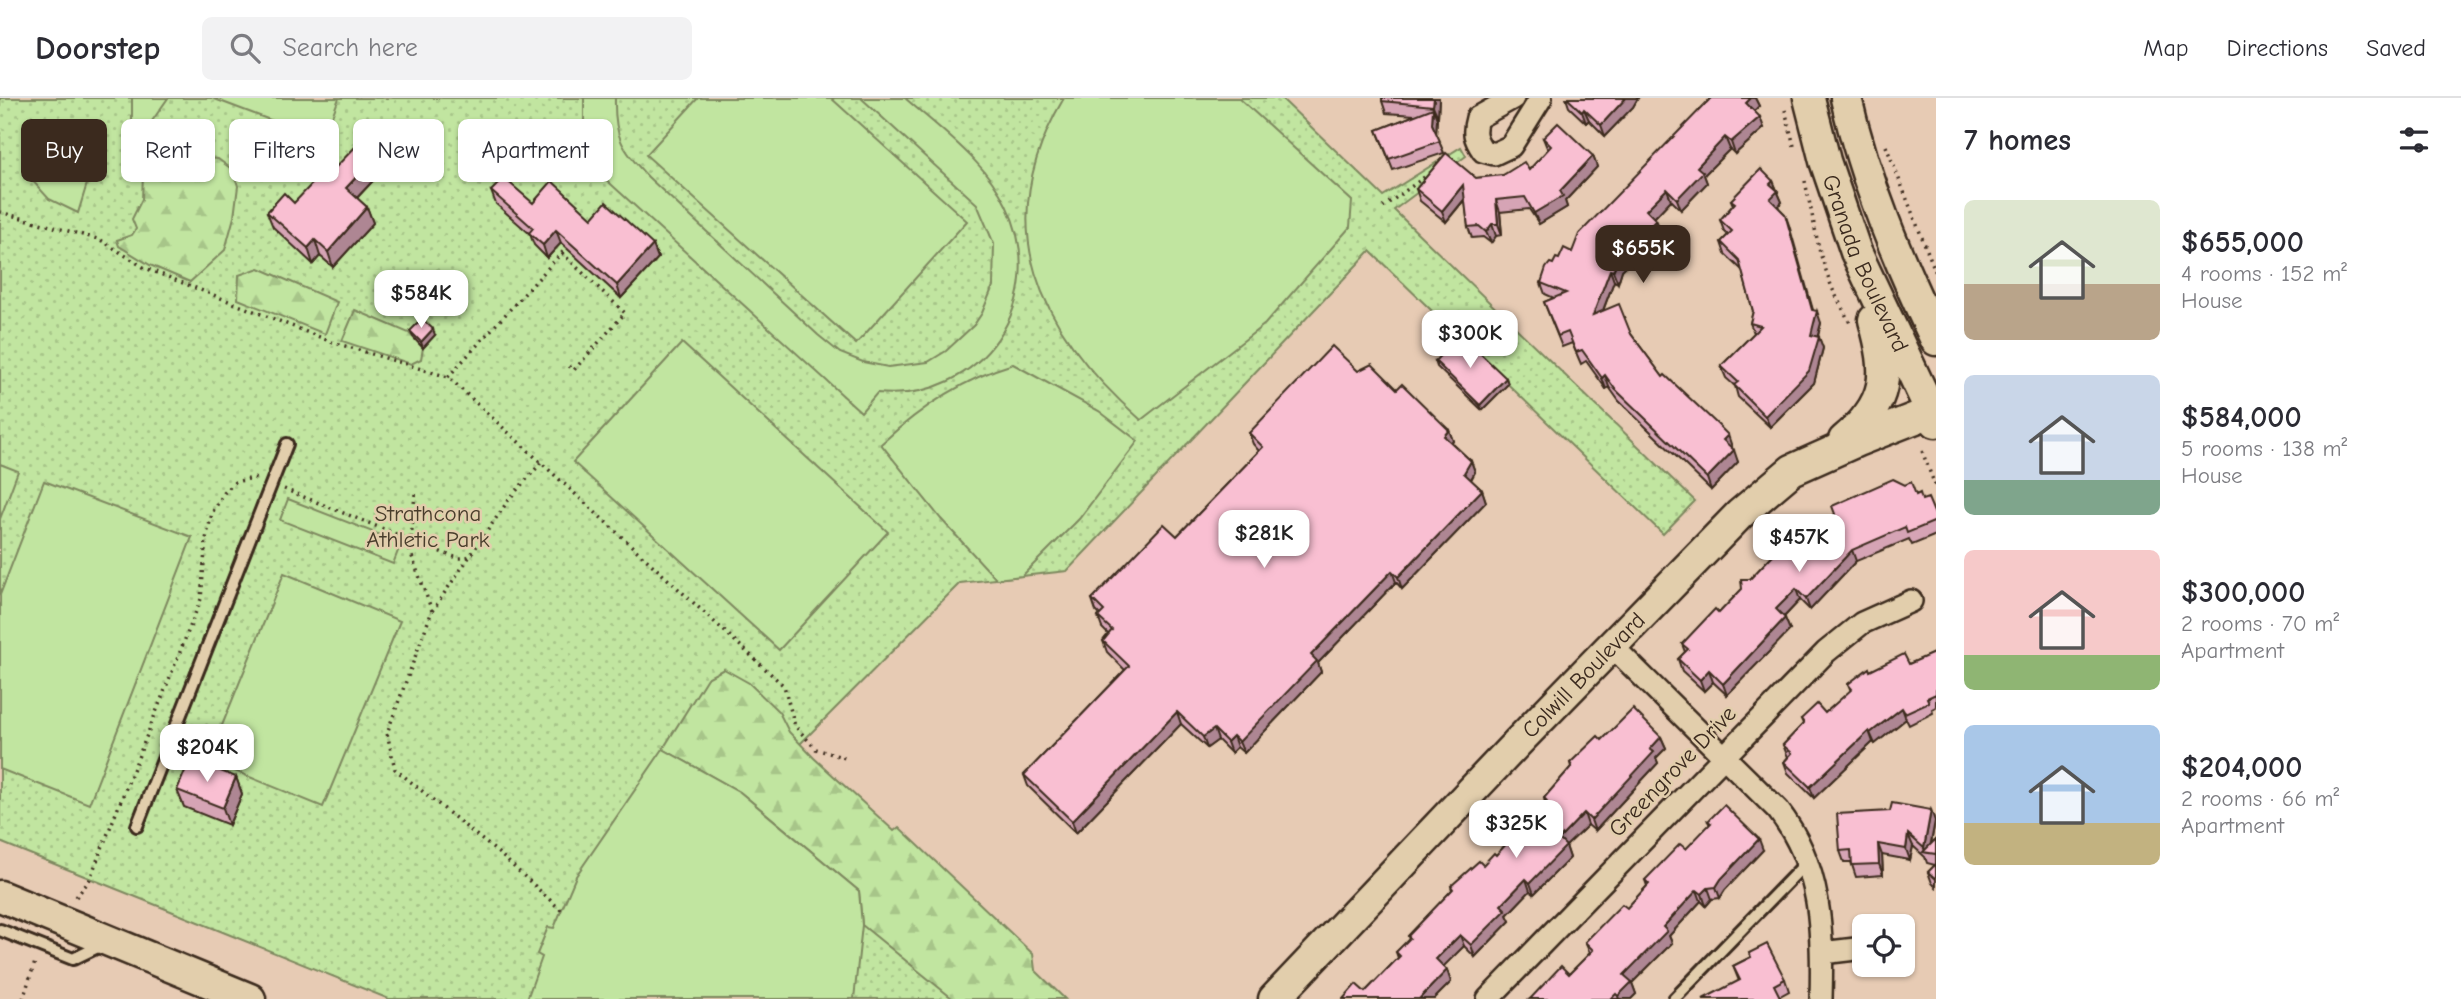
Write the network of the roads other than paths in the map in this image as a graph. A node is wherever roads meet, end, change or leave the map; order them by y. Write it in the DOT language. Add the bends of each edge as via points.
graph roads {
  1 [pos="1513,98"];
  2 [pos="1542,98"];
  3 [pos="1846,98"];
  4 [pos="1797,103"];
  5 [pos="1856,252"];
  6 [pos="1936,340"];
  7 [pos="1935,414"];
  8 [pos="287,444"];
  9 [pos="1826,455"];
  10 [pos="1911,601"];
  11 [pos="1613,647"];
  12 [pos="1723,756"];
  13 [pos="137,827"];
  14 [pos="1808,861"];
  15 [pos="0,896"];
  16 [pos="0,930"];
  17 [pos="109,941"];
  18 [pos="1852,949"];
  19 [pos="1822,953"];
  20 [pos="250,999"];
  21 [pos="1274,999"];
  22 [pos="1488,999"];
  23 [pos="1674,999"];
  24 [pos="1821,999"];
  1 -- 2 [label="street" via="1477,118 1475,140 1483,150 1494,153 1511,146"];
  3 -- 6 [label="street, Granada Boulevard" via="1857,147 1887,228"];
  4 -- 5 [label="street, Granada Boulevard" via="1825,162"];
  5 -- 7 [label="street, Granada Boulevard"];
  5 -- 9 [label="street" via="1884,356 1881,393 1864,423"];
  7 -- 9 [label="street, Colwill Boulevard"];
  8 -- 13 [label="lane"];
  9 -- 11 [label="street, Colwill Boulevard" via="1792,470 1740,514"];
  10 -- 12 [label="street, Greengrove Drive" via="1862,623 1826,652"];
  11 -- 12 [label="street"];
  11 -- 21 [label="street, Colwill Boulevard"];
  12 -- 14 [label="street" via="1778,810"];
  12 -- 22 [label="street, Greengrove Drive"];
  14 -- 19 [label="street" via="1820,915"];
  14 -- 23 [label="lane"];
  15 -- 17 [label="street"];
  16 -- 17 [label="lane" via="73,959"];
  17 -- 20 [label="street"];
  18 -- 19 [label="street"];
  19 -- 24 [label="street"];
}
